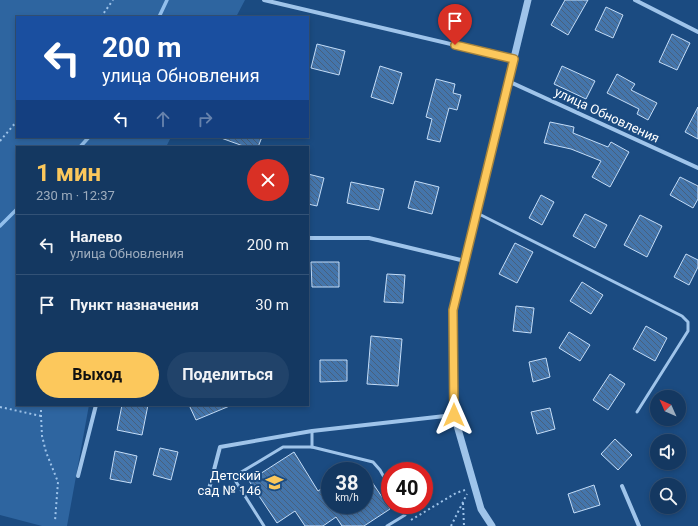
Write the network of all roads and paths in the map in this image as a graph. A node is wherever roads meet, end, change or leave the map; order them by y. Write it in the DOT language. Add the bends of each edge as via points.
graph roads {
  1 [pos="113,0"];
  2 [pos="264,0"];
  3 [pos="528,0"];
  4 [pos="635,0"];
  5 [pos="102,16"];
  6 [pos="698,32"];
  7 [pos="514,59"];
  8 [pos="508,81"];
  9 [pos="16,122"];
  10 [pos="0,141"];
  11 [pos="698,168"];
  12 [pos="477,213"];
  13 [pos="309,238"];
  14 [pos="465,261"];
  15 [pos="41,406"];
  16 [pos="96,406"];
  17 [pos="0,407"];
  18 [pos="637,412"];
  19 [pos="454,415"];
  20 [pos="40,416"];
  21 [pos="312,431"];
  22 [pos="312,448"];
  23 [pos="381,472"];
  24 [pos="78,476"];
  25 [pos="622,486"];
  26 [pos="209,489"];
  27 [pos="465,490"];
  28 [pos="466,494"];
  29 [pos="463,501"];
  30 [pos="405,515"];
  31 [pos="55,521"];
  32 [pos="264,526"];
  33 [pos="387,526"];
  34 [pos="451,526"];
  35 [pos="464,526"];
  36 [pos="492,526"];
  37 [pos="639,526"];
  1 -- 5 [label="path"];
  2 -- 7 [label="street"];
  3 -- 7 [label="street"];
  4 -- 6 [label="street"];
  7 -- 8 [label="street"];
  8 -- 11 [label="street, улица Обновления"];
  8 -- 12 [label="street"];
  9 -- 10 [label="path"];
  12 -- 14 [label="street"];
  12 -- 18 [label="lane" via="682,316 688,322 688,331"];
  13 -- 14 [label="street" via="369,238"];
  14 -- 19 [label="street" via="453,310"];
  15 -- 20 [label="path"];
  16 -- 24 [label="street"];
  17 -- 20 [label="path"];
  19 -- 21 [label="street"];
  19 -- 36 [label="street" via="481,509"];
  20 -- 31 [label="path" via="46,452 58,482"];
  21 -- 22 [label="lane"];
  21 -- 26 [label="street" via="220,447"];
  22 -- 23 [label="lane" via="373,462"];
  22 -- 32 [label="lane" via="283,447 233,477"];
  25 -- 37 [label="street"];
  27 -- 30 [label="path" via="408,522"];
  28 -- 29 [label="path"];
  29 -- 34 [label="path"];
  29 -- 35 [label="path"];
  30 -- 33 [label="lane"];
}
